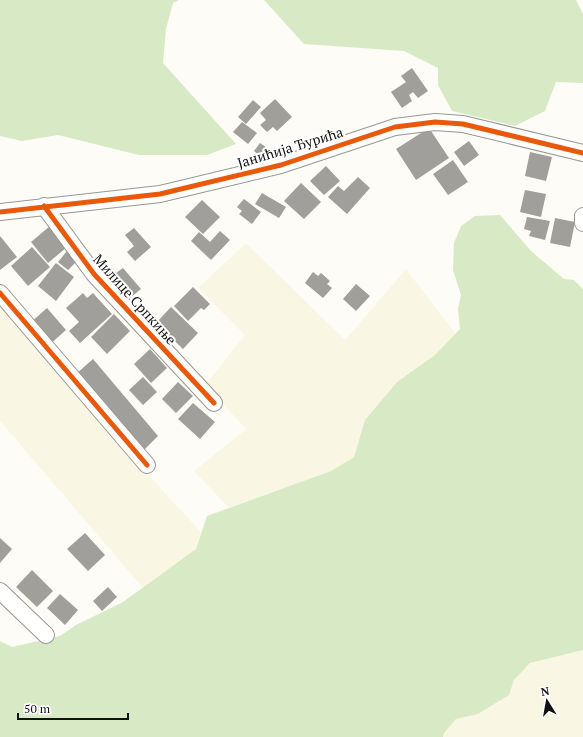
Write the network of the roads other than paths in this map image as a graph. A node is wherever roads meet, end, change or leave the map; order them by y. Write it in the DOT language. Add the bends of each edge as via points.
graph roads {
  1 [pos="583,153"];
  2 [pos="44,206"];
  3 [pos="0,212"];
  4 [pos="583,216"];
  5 [pos="583,223"];
  6 [pos="0,293"];
  7 [pos="214,403"];
  8 [pos="147,465"];
  9 [pos="0,591"];
  10 [pos="46,635"];
  1 -- 2 [label="street, Јанићија Ђурића" via="463,124 435,122 395,127 281,165 160,194"];
  2 -- 3 [label="street, Јанићија Ђурића"];
  2 -- 7 [label="street, Милице Српкиње" via="94,274"];
  4 -- 5 [label="street"];
  6 -- 8 [label="street"];
  9 -- 10 [label="street"];
}
